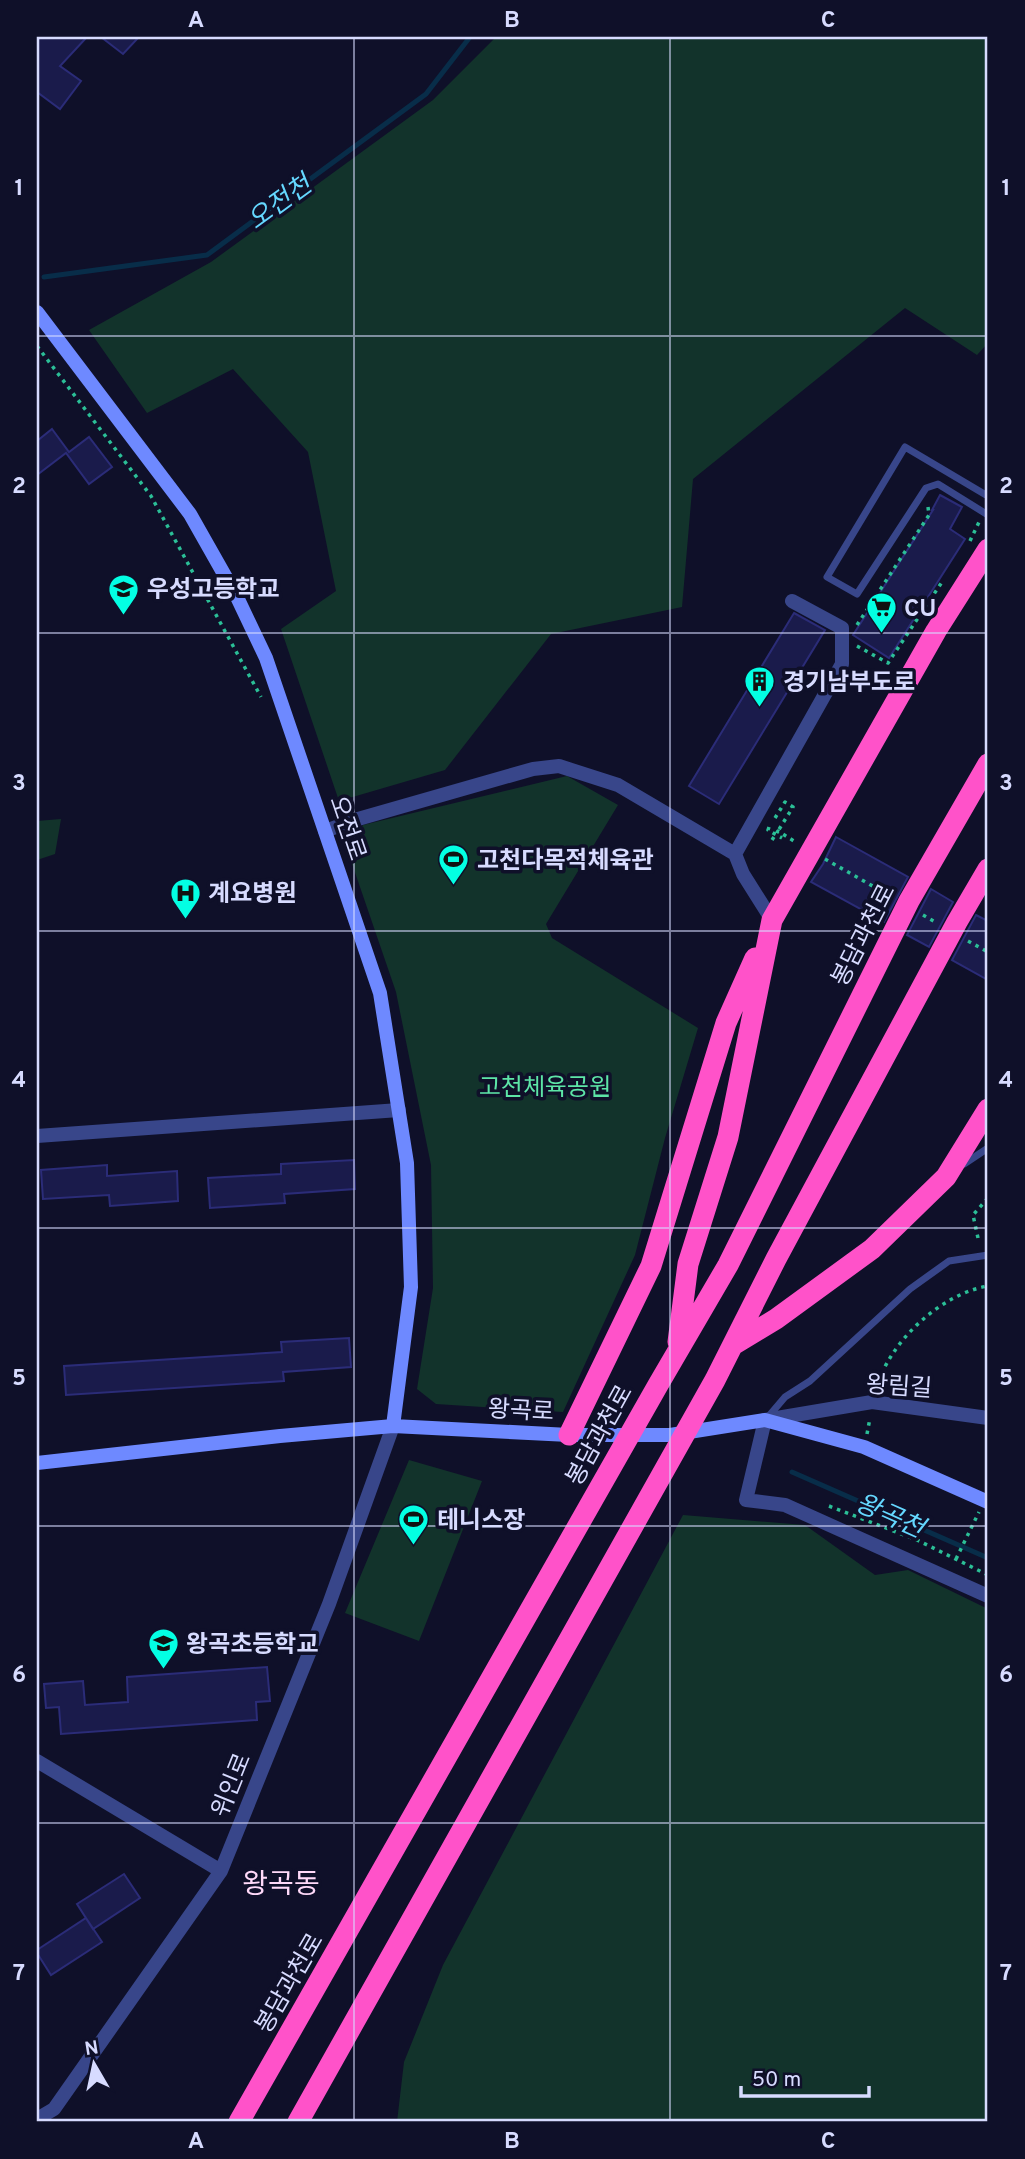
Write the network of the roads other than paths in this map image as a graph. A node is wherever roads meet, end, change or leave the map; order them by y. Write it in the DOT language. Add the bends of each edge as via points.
graph roads {
  1 [pos="37,313"];
  2 [pos="988,495"];
  3 [pos="986,514"];
  4 [pos="988,549"];
  5 [pos="792,601"];
  6 [pos="988,764"];
  7 [pos="325,831"];
  8 [pos="735,854"];
  9 [pos="988,869"];
  10 [pos="772,920"];
  11 [pos="399,1110"];
  12 [pos="988,1110"];
  13 [pos="37,1136"];
  14 [pos="988,1148"];
  15 [pos="946,1177"];
  16 [pos="988,1255"];
  17 [pos="733,1345"];
  18 [pos="677,1353"];
  19 [pos="988,1418"];
  20 [pos="765,1420"];
  21 [pos="393,1426"];
  22 [pos="569,1436"];
  23 [pos="37,1463"];
  24 [pos="986,1501"];
  25 [pos="988,1596"];
  26 [pos="37,1761"];
  27 [pos="221,1871"];
  28 [pos="37,2119"];
  29 [pos="239,2122"];
  30 [pos="298,2122"];
  1 -- 7 [label="street, 오전로" via="190,514 237,597 266,658"];
  2 -- 3 [label="lane" via="905,447 827,577 857,594 926,488 938,484"];
  4 -- 10 [label="highway" via="936,631"];
  5 -- 8 [label="street" via="842,628 842,664"];
  6 -- 18 [label="highway, 봉담과천로" via="909,901 728,1265"];
  7 -- 8 [label="street" via="533,769 559,766 618,785"];
  7 -- 11 [label="street, 오전로" via="380,993"];
  8 -- 10 [label="street"];
  9 -- 17 [label="highway"];
  10 -- 18 [label="highway" via="728,1137 688,1264"];
  10 -- 22 [label="highway" via="726,1023 651,1266"];
  11 -- 13 [label="street"];
  11 -- 21 [label="street, 오전로" via="407,1163 411,1287"];
  12 -- 15 [label="highway"];
  14 -- 15 [label="lane"];
  15 -- 17 [label="highway" via="872,1249"];
  16 -- 20 [label="lane" via="949,1261 910,1289"];
  17 -- 30 [label="highway"];
  18 -- 29 [label="highway, 봉담과천로"];
  19 -- 20 [label="street, 왕림길" via="872,1402"];
  20 -- 22 [label="street, 왕곡로" via="670,1435"];
  20 -- 24 [label="street, 왕곡로" via="864,1447"];
  20 -- 25 [label="street" via="746,1500 785,1505"];
  21 -- 22 [label="street, 왕곡로"];
  21 -- 23 [label="street, 왕곡로"];
  21 -- 27 [label="street, 위인로" via="329,1604"];
  26 -- 27 [label="street"];
  27 -- 28 [label="street, 위인로" via="54,2109"];
}
